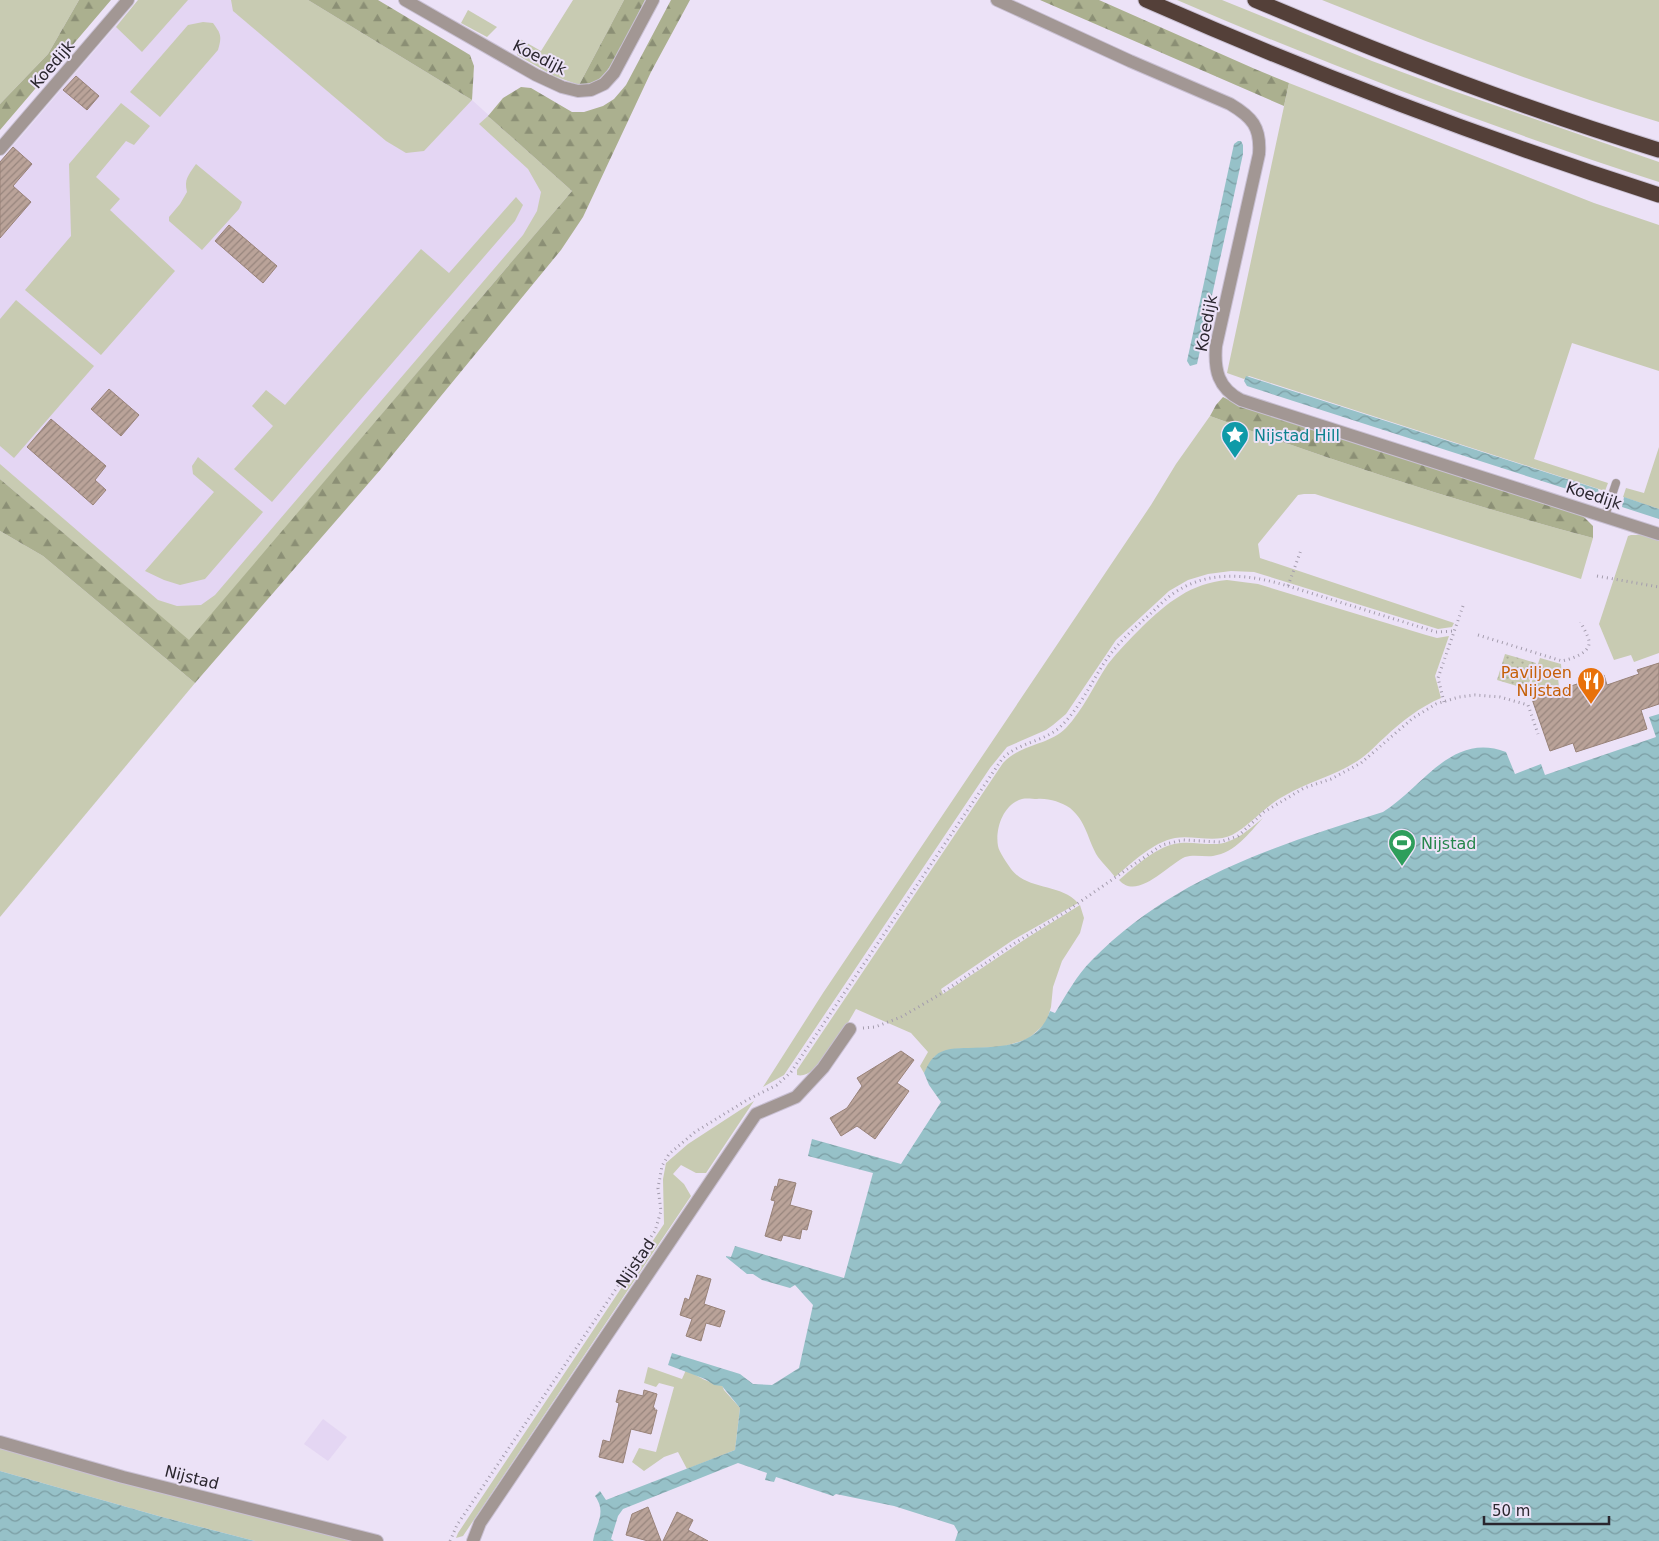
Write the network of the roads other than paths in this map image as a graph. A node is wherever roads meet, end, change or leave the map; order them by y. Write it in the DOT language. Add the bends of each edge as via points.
graph roads {
  1 [pos="128,0"];
  2 [pos="406,0"];
  3 [pos="654,0"];
  4 [pos="997,0"];
  5 [pos="1146,0"];
  6 [pos="1255,0"];
  7 [pos="0,149"];
  8 [pos="1659,150"];
  9 [pos="1659,195"];
  10 [pos="1616,483"];
  11 [pos="1606,516"];
  12 [pos="1659,534"];
  13 [pos="850,1029"];
  14 [pos="0,1442"];
  15 [pos="376,1541"];
  16 [pos="473,1541"];
  1 -- 7 [label="street, Koedijk"];
  2 -- 3 [label="street, Koedijk" via="536,74 578,91 604,84 614,73"];
  4 -- 11 [label="street, Koedijk" via="1230,104 1254,124 1259,137 1259,154 1216,352 1215,367 1224,387 1233,396"];
  5 -- 9 [label="highway" via="1368,92"];
  6 -- 8 [label="highway" via="1505,98"];
  10 -- 11 [label="lane"];
  11 -- 12 [label="street, Koedijk"];
  13 -- 16 [label="street, Nijstad" via="823,1068 796,1097 756,1114 480,1523"];
  14 -- 15 [label="street, Nijstad"];
}
